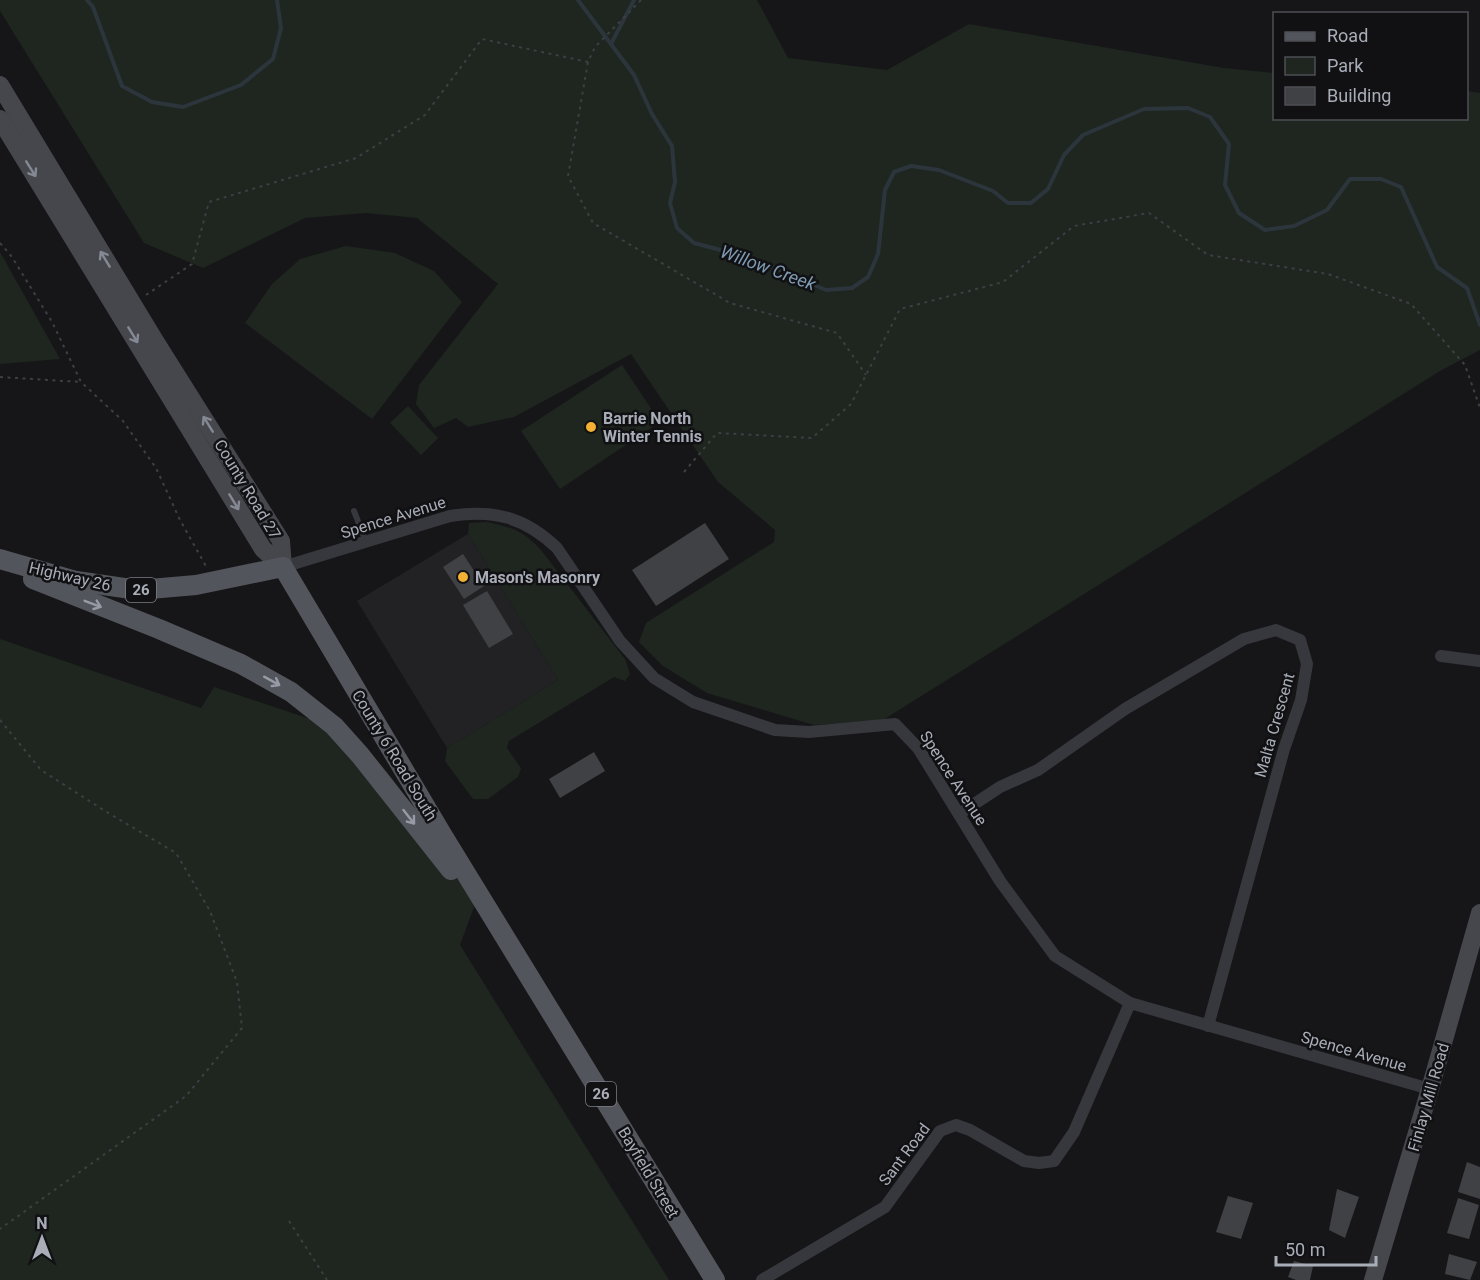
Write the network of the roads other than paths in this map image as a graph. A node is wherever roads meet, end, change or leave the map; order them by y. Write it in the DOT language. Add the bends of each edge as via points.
graph roads {
  1 [pos="0,85"];
  2 [pos="0,119"];
  3 [pos="354,511"];
  4 [pos="366,542"];
  5 [pos="0,559"];
  6 [pos="0,566"];
  7 [pos="283,567"];
  8 [pos="1441,656"];
  9 [pos="1480,662"];
  10 [pos="959,814"];
  11 [pos="1480,913"];
  12 [pos="508,942"];
  13 [pos="1130,1003"];
  14 [pos="1208,1026"];
  15 [pos="1430,1089"];
  16 [pos="715,1280"];
  17 [pos="762,1280"];
  18 [pos="1373,1280"];
  7 -- 1 [label="main road, County Road 27, one-way" via="280,541"];
  2 -- 7 [label="main road, County Road 27, one-way" via="263,549"];
  3 -- 4 [label="lane"];
  4 -- 7 [label="street, Spence Avenue"];
  4 -- 10 [label="street, Spence Avenue" via="470,513 527,524 557,548 620,641 654,678 693,702 775,730 809,732 895,723 918,748"];
  5 -- 7 [label="main road, Highway 26 / 26" via="76,581 138,590 212,582"];
  6 -- 12 [label="main road, one-way" via="241,664 291,692 334,726 360,754"];
  7 -- 12 [label="main road, County 6 Road South / 26"];
  8 -- 9 [label="street"];
  10 -- 13 [label="street, Spence Avenue" via="1000,881 1055,956"];
  10 -- 14 [label="street, Malta Crescent" via="1000,787 1038,770 1125,709 1244,639 1276,630 1300,640 1307,664 1301,700"];
  11 -- 15 [label="main road, Finlay Mill Road"];
  12 -- 16 [label="main road, Bayfield Street / 26"];
  13 -- 14 [label="street, Spence Avenue"];
  13 -- 17 [label="street, Sant Road" via="1074,1132 1054,1161 1024,1161 956,1125 940,1131 885,1207"];
  14 -- 15 [label="street, Spence Avenue"];
  15 -- 18 [label="main road, Finlay Mill Road"];
}
